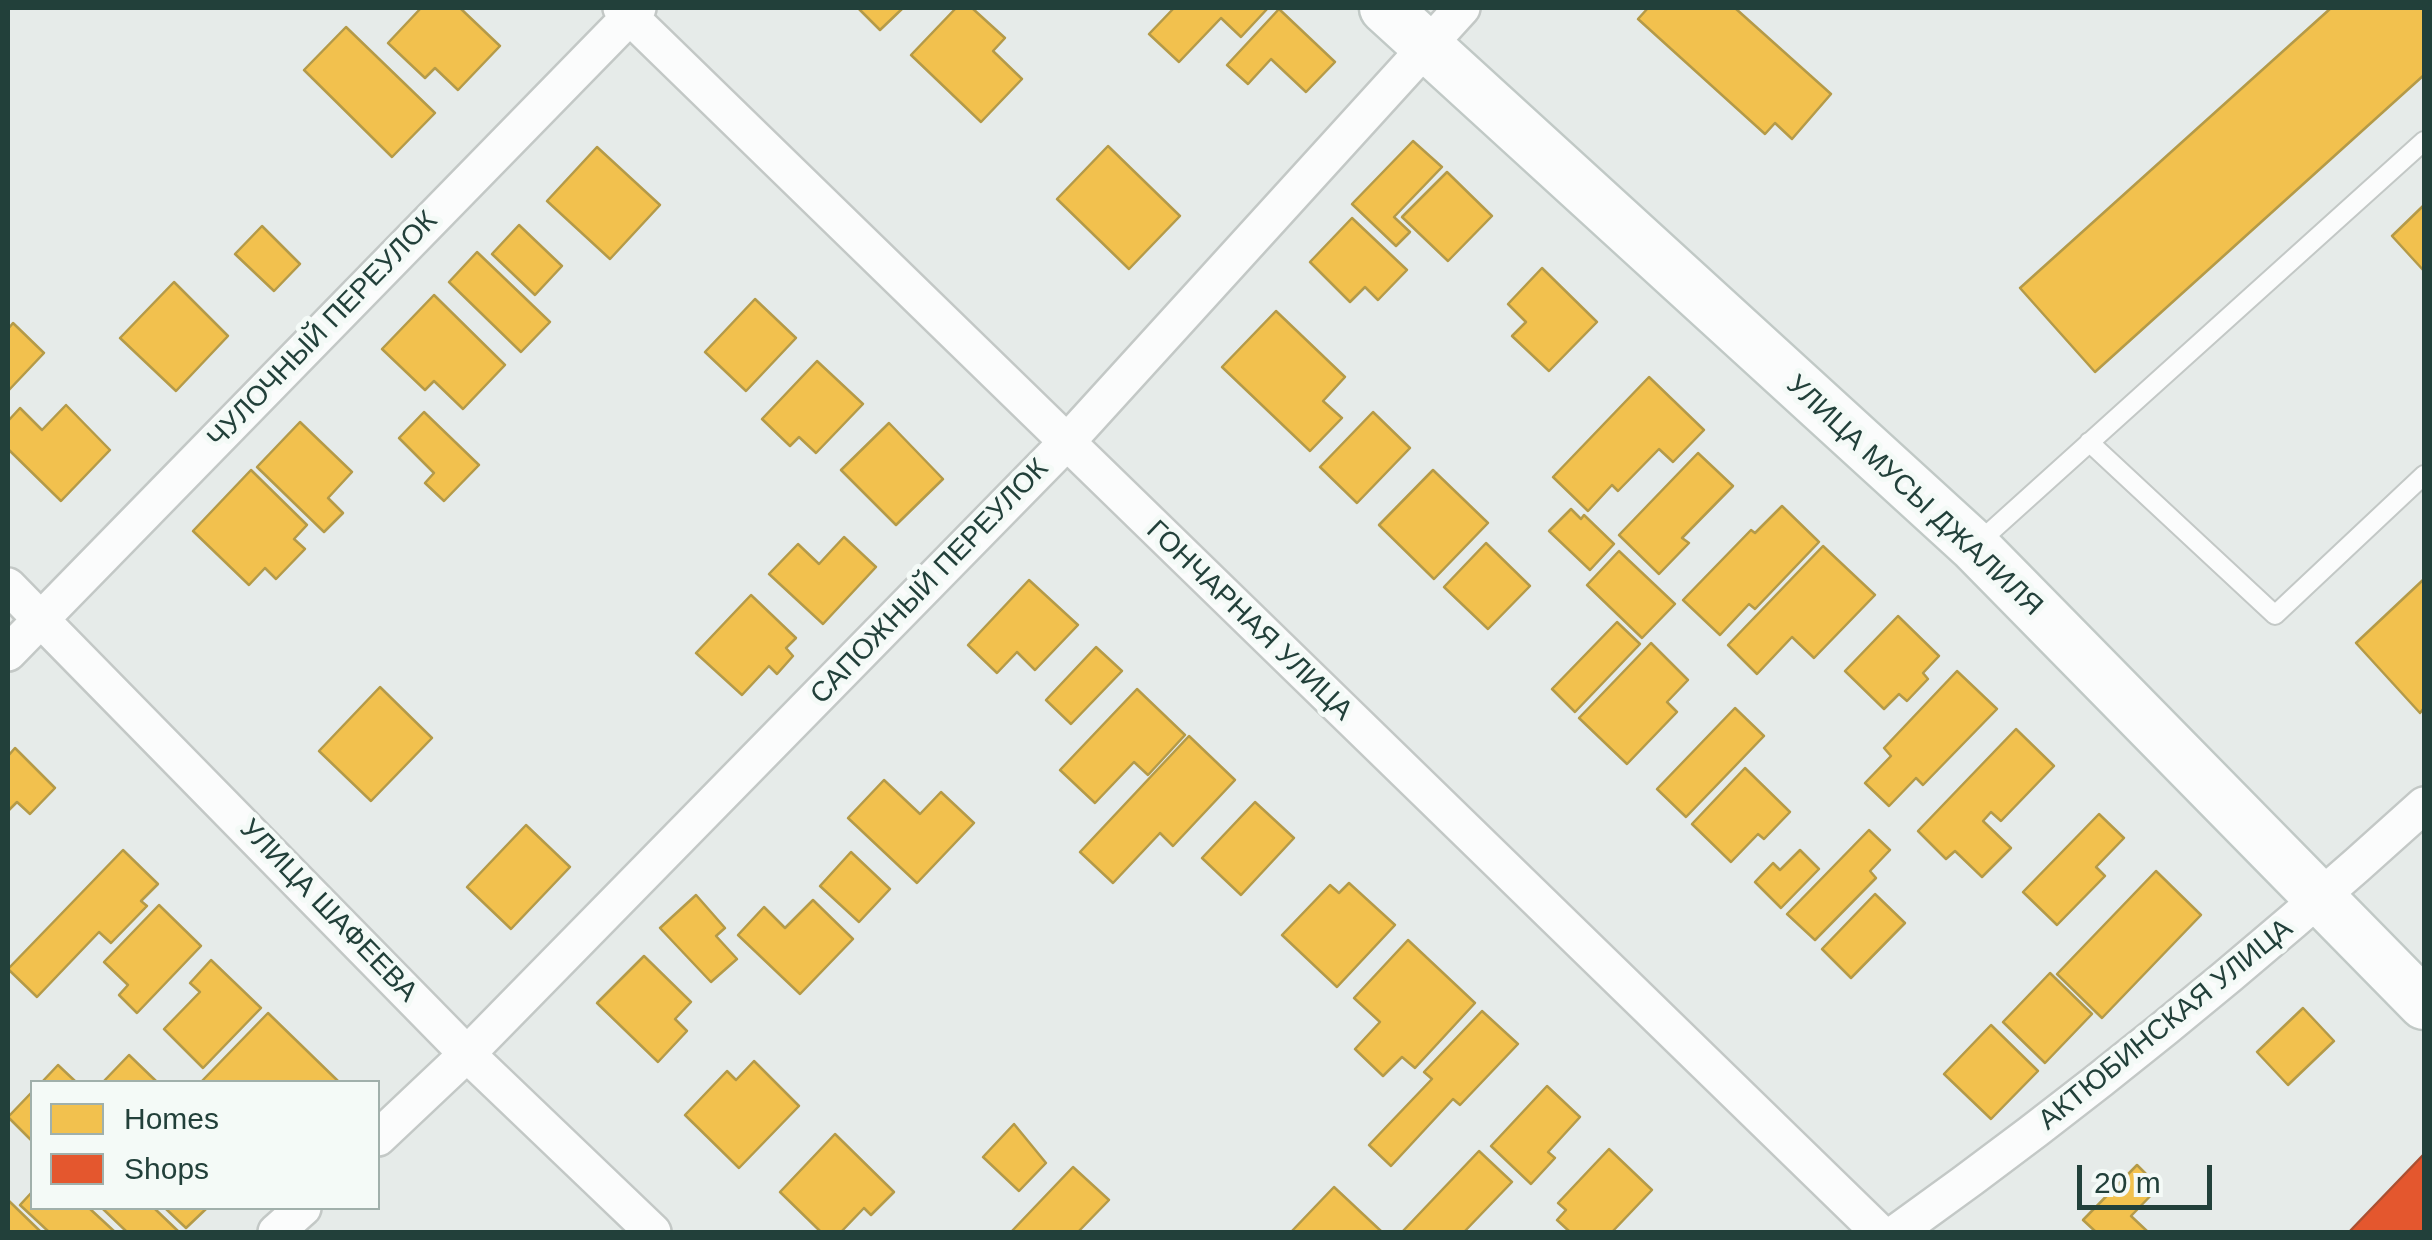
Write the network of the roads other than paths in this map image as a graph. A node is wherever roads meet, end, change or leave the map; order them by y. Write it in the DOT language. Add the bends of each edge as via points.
graph roads {
  1 [pos="1384,8"];
  2 [pos="1462,8"];
  3 [pos="629,10"];
  4 [pos="1428,49"];
  5 [pos="2424,142"];
  6 [pos="2088,442"];
  7 [pos="1066,443"];
  8 [pos="2424,475"];
  9 [pos="1974,546"];
  10 [pos="8,586"];
  11 [pos="41,618"];
  12 [pos="8,652"];
  13 [pos="2424,805"];
  14 [pos="2321,899"];
  15 [pos="2424,1004"];
  16 [pos="467,1054"];
  17 [pos="380,1136"];
  18 [pos="301,1210"];
  19 [pos="276,1232"];
  20 [pos="652,1232"];
  21 [pos="1880,1232"];
  22 [pos="1896,1232"];
  1 -- 4 [label="street, УЛИЦА МУСЫ ДЖАЛИЛЯ"];
  2 -- 4 [label="street, САПОЖНЫЙ ПЕРЕУЛОК"];
  3 -- 7 [label="street, ГОНЧАРНАЯ УЛИЦА"];
  3 -- 11 [label="street, ЧУЛОЧНЫЙ ПЕРЕУЛОК"];
  4 -- 7 [label="street, САПОЖНЫЙ ПЕРЕУЛОК"];
  4 -- 9 [label="street, УЛИЦА МУСЫ ДЖАЛИЛЯ"];
  5 -- 6 [label="lane"];
  6 -- 8 [label="lane" via="2276,615"];
  6 -- 9 [label="lane"];
  7 -- 16 [label="street, САПОЖНЫЙ ПЕРЕУЛОК"];
  7 -- 21 [label="street, ГОНЧАРНАЯ УЛИЦА"];
  9 -- 14 [label="street, УЛИЦА МУСЫ ДЖАЛИЛЯ"];
  10 -- 11 [label="street, УЛИЦА ШАФЕЕВА"];
  11 -- 12 [label="street, ЧУЛОЧНЫЙ ПЕРЕУЛОК"];
  11 -- 16 [label="street, УЛИЦА ШАФЕЕВА"];
  13 -- 14 [label="street, АКТЮБИНСКАЯ УЛИЦА"];
  14 -- 15 [label="street, УЛИЦА МУСЫ ДЖАЛИЛЯ"];
  14 -- 22 [label="street, АКТЮБИНСКАЯ УЛИЦА" via="2018,1146"];
  16 -- 17 [label="street, САПОЖНЫЙ ПЕРЕУЛОК"];
  16 -- 20 [label="street, УЛИЦА ШАФЕЕВА"];
  18 -- 19 [label="street"];
}
